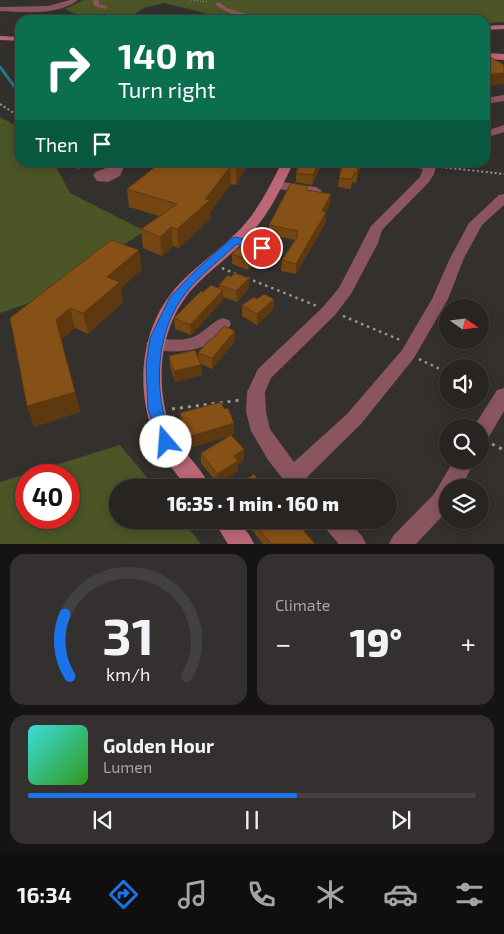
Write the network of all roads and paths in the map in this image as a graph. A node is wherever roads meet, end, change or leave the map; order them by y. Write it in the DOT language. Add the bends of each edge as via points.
graph roads {
  1 [pos="75,0"];
  2 [pos="96,0"];
  3 [pos="190,0"];
  4 [pos="218,4"];
  5 [pos="105,7"];
  6 [pos="0,9"];
  7 [pos="245,15"];
  8 [pos="504,26"];
  9 [pos="490,27"];
  10 [pos="0,38"];
  11 [pos="15,39"];
  12 [pos="490,56"];
  13 [pos="504,57"];
  14 [pos="504,98"];
  15 [pos="490,100"];
  16 [pos="0,104"];
  17 [pos="15,114"];
  18 [pos="504,128"];
  19 [pos="490,133"];
  20 [pos="285,167"];
  21 [pos="430,167"];
  22 [pos="453,167"];
  23 [pos="504,174"];
  24 [pos="276,185"];
  25 [pos="316,191"];
  26 [pos="504,198"];
  27 [pos="236,240"];
  28 [pos="275,252"];
  29 [pos="210,264"];
  30 [pos="329,311"];
  31 [pos="223,324"];
  32 [pos="156,344"];
  33 [pos="410,350"];
  34 [pos="439,368"];
  35 [pos="504,395"];
  36 [pos="256,400"];
  37 [pos="155,409"];
  38 [pos="489,419"];
  39 [pos="193,479"];
  40 [pos="296,479"];
  41 [pos="301,479"];
  42 [pos="439,504"];
  43 [pos="231,529"];
  44 [pos="340,529"];
  45 [pos="242,544"];
  46 [pos="354,544"];
  47 [pos="401,544"];
  1 -- 6 [label="street" via="46,8"];
  2 -- 5 [label="street" via="96,6"];
  3 -- 4 [label="path"];
  4 -- 7 [label="street"];
  8 -- 9 [label="street"];
  10 -- 11 [label="street"];
  12 -- 13 [label="street"];
  14 -- 15 [label="street"];
  16 -- 17 [label="path"];
  18 -- 19 [label="street"];
  20 -- 24 [label="street"];
  21 -- 30 [label="street" via="417,187 376,229 346,290"];
  22 -- 23 [label="path"];
  24 -- 25 [label="street"];
  24 -- 27 [label="street" via="249,227"];
  26 -- 33 [label="street" via="476,224 440,299"];
  27 -- 28 [label="street"];
  27 -- 29 [label="street"];
  29 -- 30 [label="path"];
  29 -- 32 [label="street" via="174,300"];
  30 -- 33 [label="path"];
  30 -- 36 [label="street" via="264,374"];
  31 -- 32 [label="street" via="208,338 189,346"];
  32 -- 37 [label="street" via="153,365"];
  33 -- 34 [label="path"];
  33 -- 41 [label="street"];
  35 -- 38 [label="street"];
  36 -- 37 [label="path"];
  36 -- 40 [label="street" via="261,431"];
  37 -- 39 [label="street" via="166,442"];
  42 -- 47 [label="street"];
  43 -- 45 [label="street"];
  44 -- 46 [label="street"];
}
